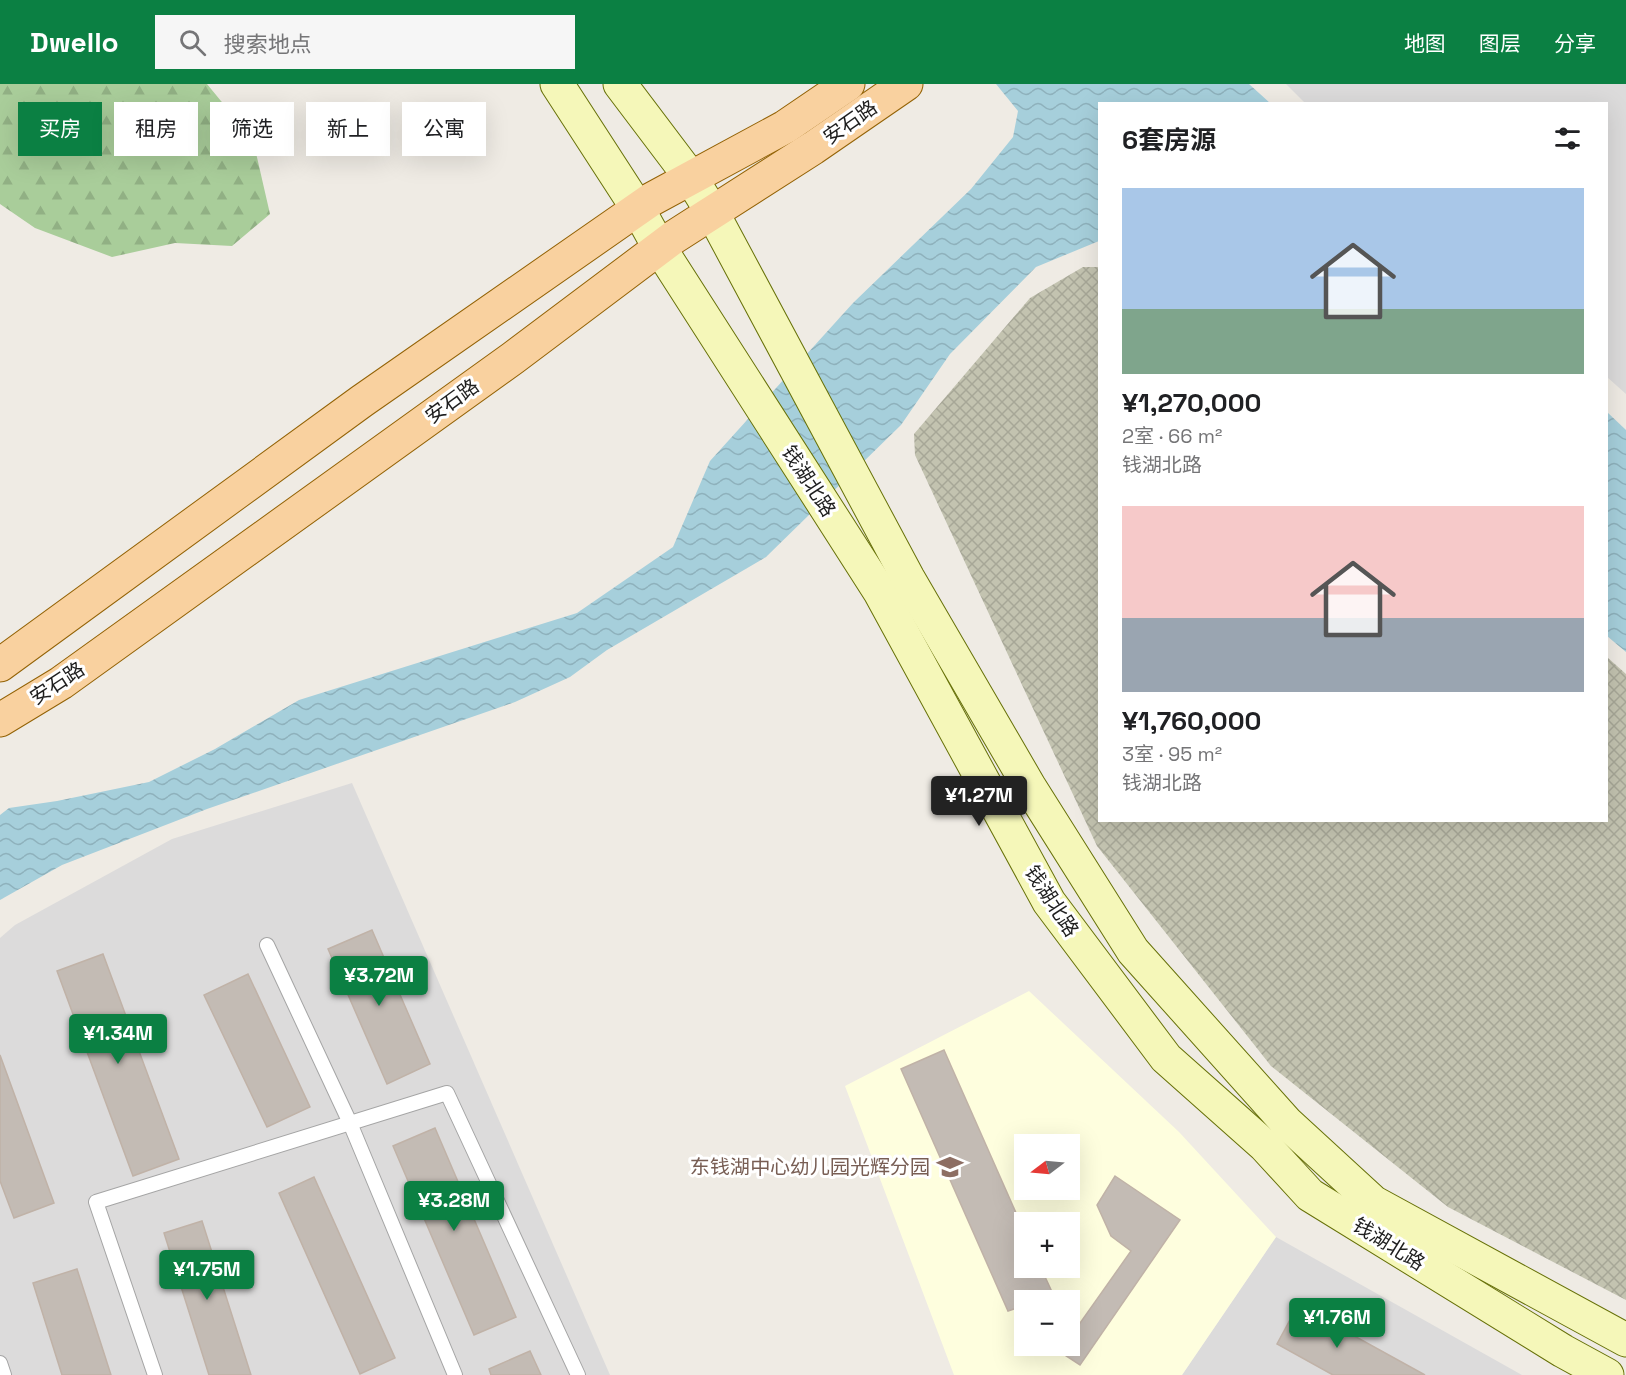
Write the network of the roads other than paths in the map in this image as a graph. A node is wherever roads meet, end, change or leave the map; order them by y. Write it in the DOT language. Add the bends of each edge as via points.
graph roads {
  1 [pos="557,84"];
  2 [pos="620,84"];
  3 [pos="848,84"];
  4 [pos="906,84"];
  5 [pos="691,178"];
  6 [pos="638,209"];
  7 [pos="712,212"];
  8 [pos="659,248"];
  9 [pos="0,664"];
  10 [pos="0,720"];
  11 [pos="267,945"];
  12 [pos="350,1124"];
  13 [pos="1626,1340"];
  14 [pos="0,1363"];
  15 [pos="4,1375"];
  16 [pos="155,1375"];
  17 [pos="455,1375"];
  18 [pos="578,1375"];
  19 [pos="1606,1375"];
  1 -- 6 [label="street, 钱湖北路"];
  2 -- 5 [label="street, 钱湖北路"];
  3 -- 5 [label="main road, 安石路" via="785,127"];
  4 -- 7 [label="main road, 安石路"];
  5 -- 6 [label="main road, 安石路"];
  5 -- 7 [label="street, 钱湖北路"];
  6 -- 8 [label="street, 钱湖北路"];
  6 -- 9 [label="main road, 安石路" via="362,401"];
  7 -- 8 [label="main road, 安石路"];
  7 -- 13 [label="street, 钱湖北路" via="908,578 1029,786 1133,951 1287,1123 1373,1202"];
  8 -- 10 [label="main road, 安石路" via="513,358 61,683"];
  8 -- 19 [label="street, 钱湖北路" via="880,592 1049,903 1166,1058 1265,1146 1310,1195"];
  11 -- 12 [label="lane"];
  12 -- 16 [label="lane" via="96,1202"];
  12 -- 17 [label="lane"];
  12 -- 18 [label="lane" via="447,1093"];
  14 -- 15 [label="lane"];
}
